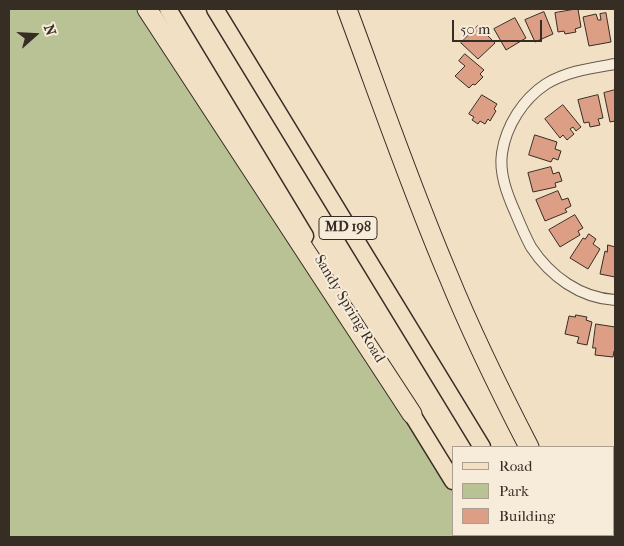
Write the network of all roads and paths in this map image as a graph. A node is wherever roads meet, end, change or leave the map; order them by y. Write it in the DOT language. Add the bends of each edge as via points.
graph roads {
  1 [pos="147,9"];
  2 [pos="168,9"];
  3 [pos="215,9"];
  4 [pos="347,9"];
  5 [pos="615,64"];
  6 [pos="615,300"];
  7 [pos="412,414"];
  8 [pos="481,446"];
  9 [pos="528,446"];
  10 [pos="452,479"];
  1 -- 7 [label="highway"];
  2 -- 7 [label="main road, Sandy Spring Road / MD 198"];
  3 -- 8 [label="main road, MD 198"];
  4 -- 9 [label="highway" via="448,277"];
  5 -- 6 [label="street" via="570,73 535,93 509,128 501,162 512,205 530,245 545,266 577,289"];
  7 -- 10 [label="main road, Sandy Spring Road / MD 198"];
}
